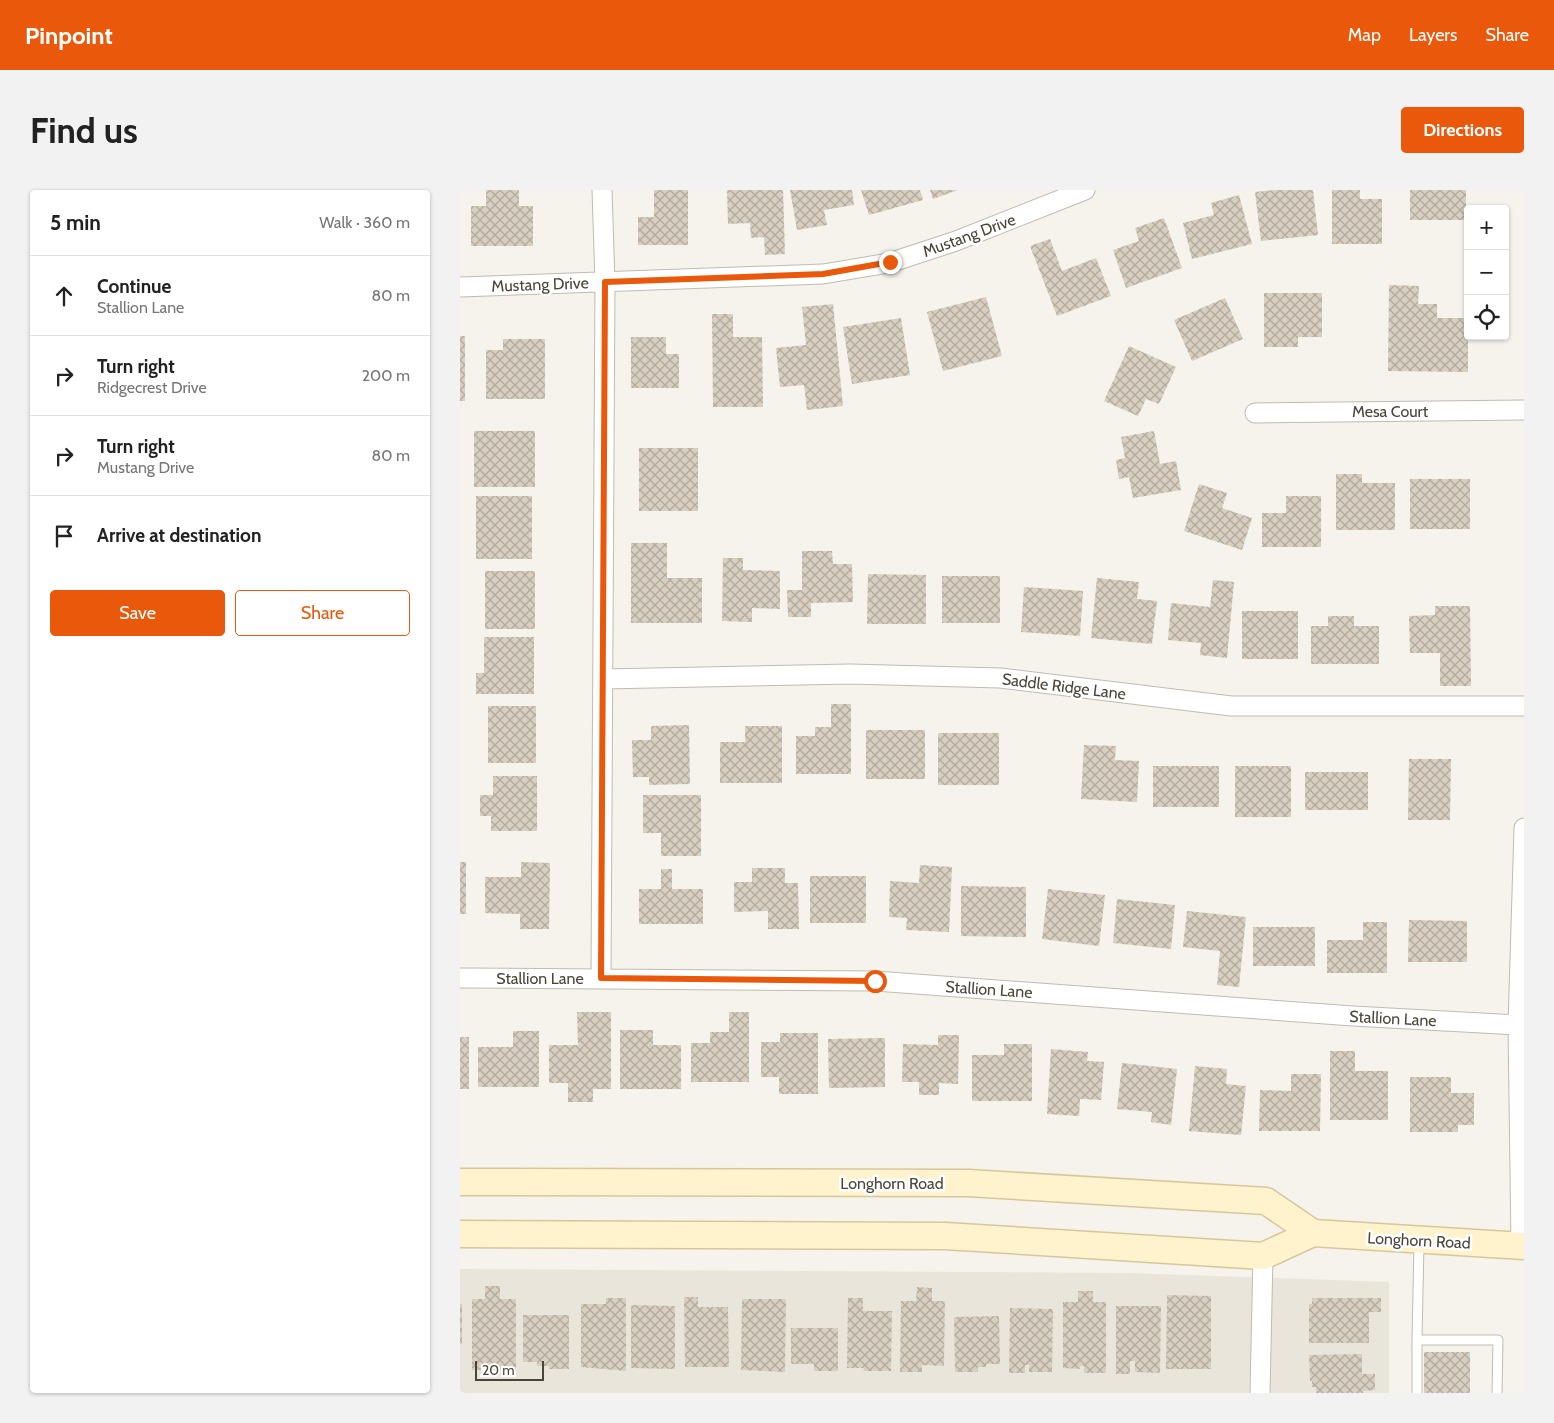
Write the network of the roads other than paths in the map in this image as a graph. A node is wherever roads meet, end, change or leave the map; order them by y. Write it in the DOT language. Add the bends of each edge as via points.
graph roads {
  1 [pos="602,190"];
  2 [pos="1085,190"];
  3 [pos="605,282"];
  4 [pos="460,286"];
  5 [pos="1524,410"];
  6 [pos="1255,412"];
  7 [pos="604,679"];
  8 [pos="1524,706"];
  9 [pos="1524,828"];
  10 [pos="460,978"];
  11 [pos="601,978"];
  12 [pos="1518,1025"];
  13 [pos="460,1182"];
  14 [pos="1313,1233"];
  15 [pos="460,1234"];
  16 [pos="1419,1240"];
  17 [pos="1522,1246"];
  18 [pos="1263,1256"];
  19 [pos="1417,1340"];
  20 [pos="1260,1393"];
  21 [pos="1418,1393"];
  22 [pos="1497,1393"];
  1 -- 3 [label="street"];
  2 -- 3 [label="street, Mustang Drive" via="956,241 890,262 823,274"];
  3 -- 4 [label="street, Mustang Drive"];
  3 -- 7 [label="street"];
  5 -- 6 [label="street, Mesa Court"];
  7 -- 8 [label="street, Saddle Ridge Lane" via="850,674 1000,678 1231,706"];
  7 -- 11 [label="street"];
  9 -- 12 [label="street"];
  10 -- 11 [label="street, Stallion Lane"];
  11 -- 12 [label="street, Stallion Lane" via="875,981"];
  12 -- 17 [label="street"];
  13 -- 14 [label="main road, Longhorn Road" via="998,1185 1266,1201"];
  14 -- 16 [label="main road, Longhorn Road"];
  14 -- 18 [label="main road, Longhorn Road"];
  15 -- 18 [label="main road, Longhorn Road" via="945,1236"];
  16 -- 17 [label="main road, Longhorn Road"];
  16 -- 19 [label="lane"];
  18 -- 20 [label="street"];
  19 -- 21 [label="lane"];
  19 -- 22 [label="lane" via="1498,1340"];
}
